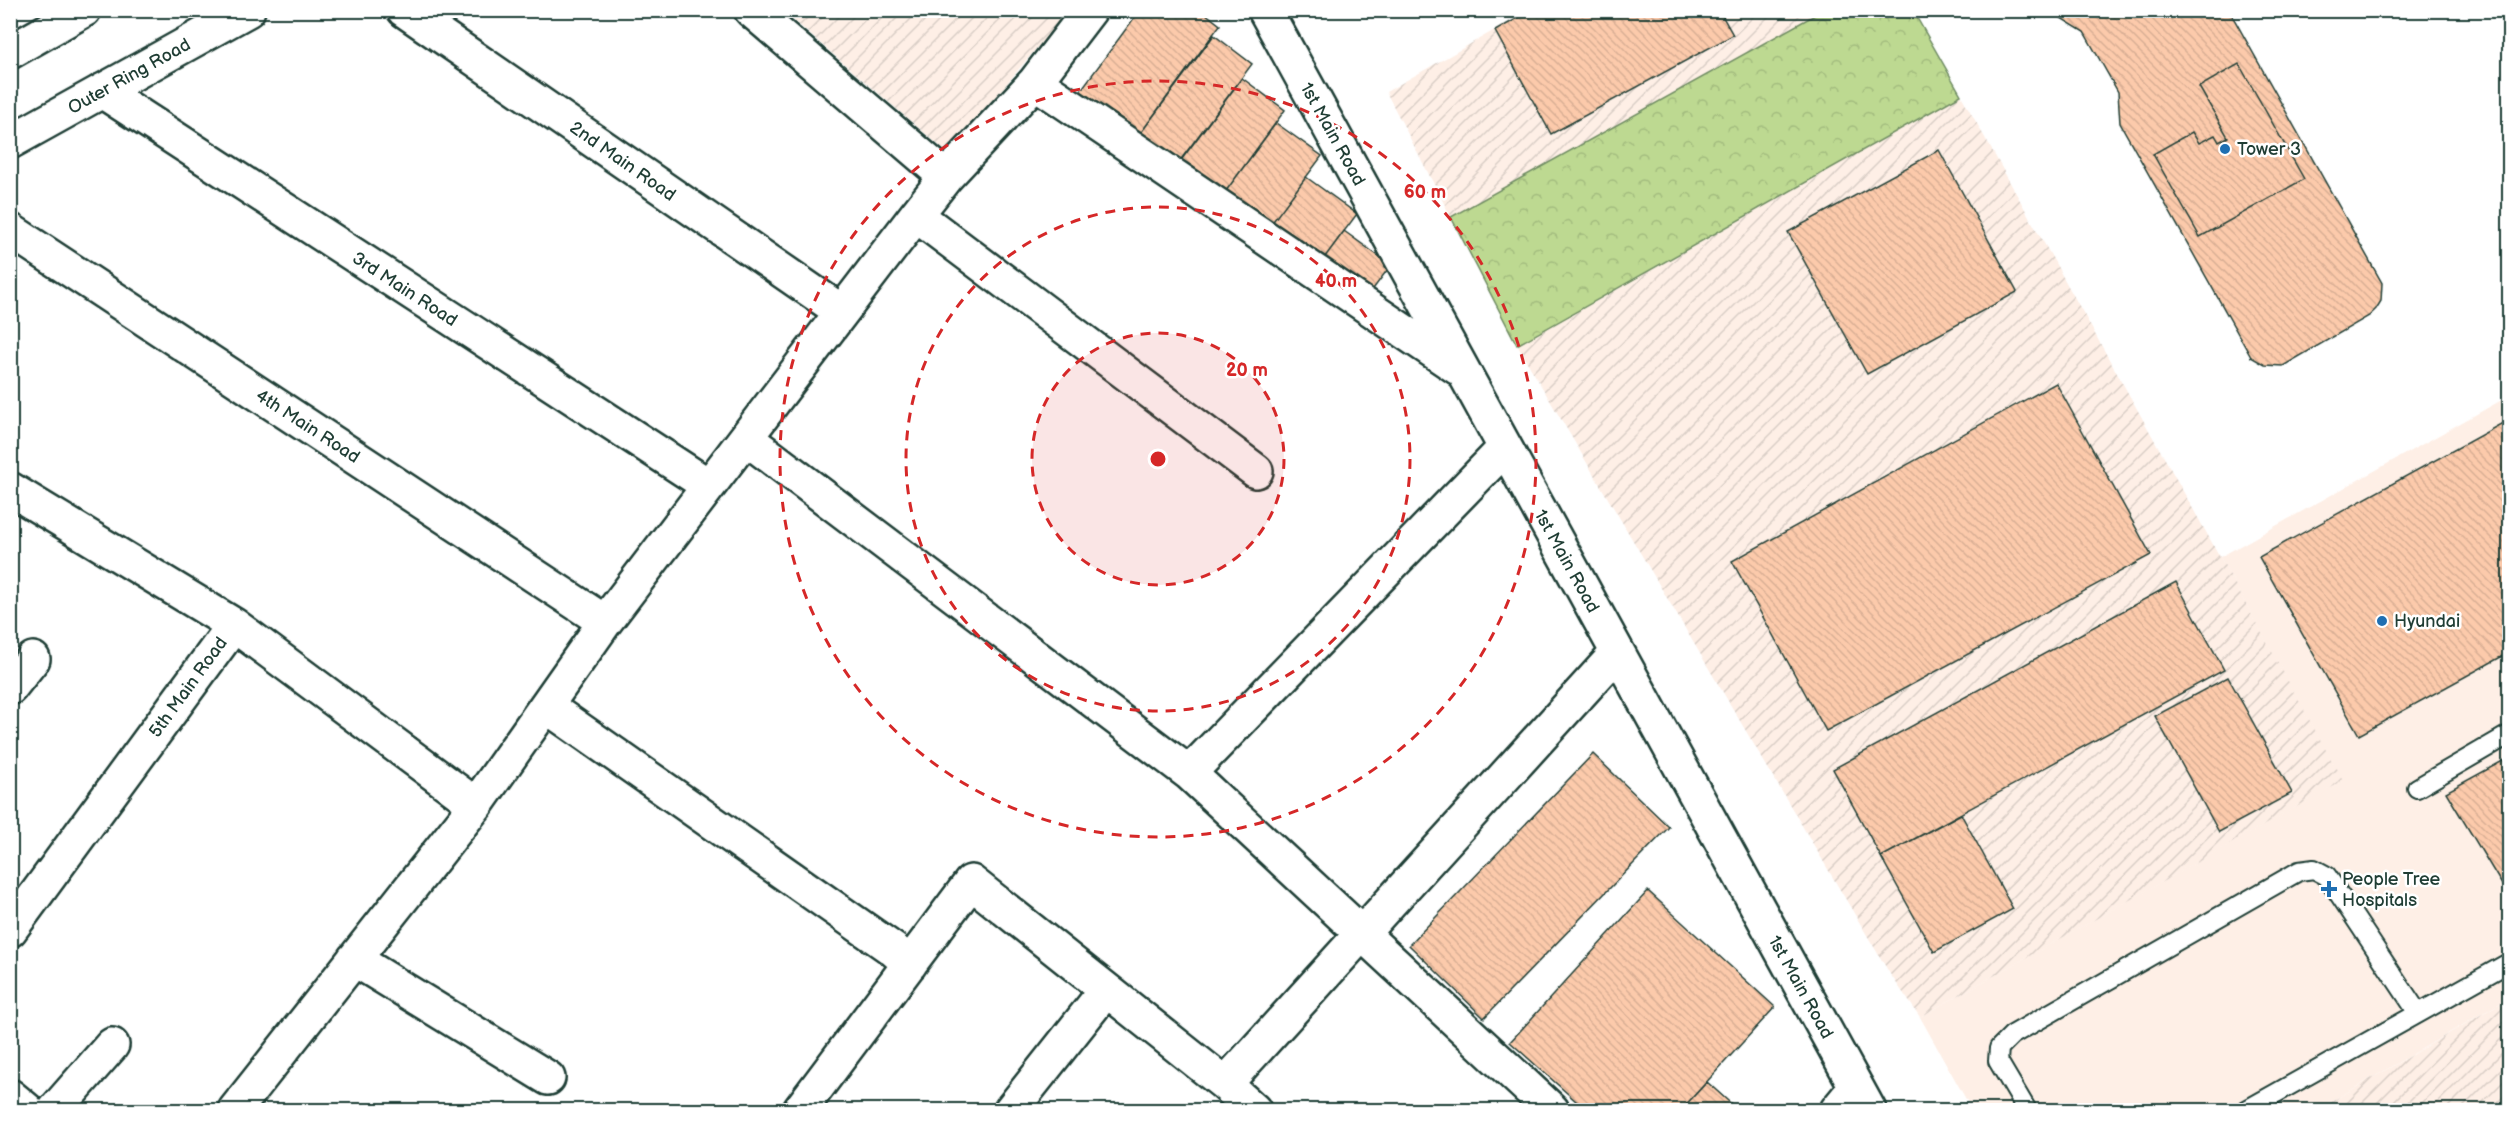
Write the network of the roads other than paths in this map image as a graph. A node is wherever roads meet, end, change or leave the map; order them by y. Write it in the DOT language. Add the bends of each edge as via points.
graph roads {
  1 [pos="84,10"];
  2 [pos="248,10"];
  3 [pos="404,10"];
  4 [pos="751,10"];
  5 [pos="1090,10"];
  6 [pos="1265,10"];
  7 [pos="10,52"];
  8 [pos="1035,82"];
  9 [pos="102,91"];
  10 [pos="10,142"];
  11 [pos="946,177"];
  12 [pos="916,215"];
  13 [pos="10,231"];
  14 [pos="842,312"];
  15 [pos="1463,371"];
  16 [pos="746,438"];
  17 [pos="1505,448"];
  18 [pos="1256,471"];
  19 [pos="709,486"];
  20 [pos="10,489"];
  21 [pos="605,622"];
  22 [pos="234,625"];
  23 [pos="1617,653"];
  24 [pos="33,659"];
  25 [pos="10,688"];
  26 [pos="546,706"];
  27 [pos="2510,734"];
  28 [pos="1189,773"];
  29 [pos="2417,788"];
  30 [pos="476,805"];
  31 [pos="10,930"];
  32 [pos="1362,934"];
  33 [pos="354,958"];
  34 [pos="2510,962"];
  35 [pos="910,964"];
  36 [pos="1106,990"];
  37 [pos="2418,1013"];
  38 [pos="112,1044"];
  39 [pos="548,1078"];
  40 [pos="1225,1084"];
  41 [pos="10,1096"];
  42 [pos="1854,1103"];
  43 [pos="27,1110"];
  44 [pos="55,1110"];
  45 [pos="235,1110"];
  46 [pos="800,1110"];
  47 [pos="1011,1110"];
  48 [pos="1254,1110"];
  49 [pos="1552,1110"];
  50 [pos="2027,1110"];
  51 [pos="2246,1110"];
  1 -- 7 [label="main road"];
  2 -- 9 [label="main road, Outer Ring Road"];
  3 -- 14 [label="main road, 2nd Main Road"];
  4 -- 11 [label="main road"];
  5 -- 8 [label="main road"];
  6 -- 15 [label="main road, 1st Main Road"];
  8 -- 11 [label="main road"];
  8 -- 15 [label="main road"];
  9 -- 10 [label="main road, Outer Ring Road"];
  9 -- 19 [label="main road, 3rd Main Road"];
  11 -- 12 [label="main road"];
  12 -- 14 [label="main road"];
  12 -- 18 [label="main road"];
  13 -- 21 [label="main road, 4th Main Road"];
  14 -- 16 [label="main road"];
  15 -- 17 [label="main road, 1st Main Road"];
  16 -- 19 [label="main road"];
  16 -- 28 [label="main road"];
  17 -- 23 [label="main road, 1st Main Road"];
  17 -- 28 [label="main road"];
  19 -- 21 [label="main road"];
  20 -- 22 [label="main road, 5th Main Road"];
  21 -- 26 [label="main road"];
  22 -- 30 [label="main road"];
  22 -- 31 [label="main road, 5th Main Road"];
  23 -- 32 [label="main road"];
  23 -- 42 [label="main road, 1st Main Road"];
  24 -- 25 [label="main road"];
  26 -- 30 [label="main road"];
  26 -- 35 [label="main road"];
  27 -- 29 [label="lane"];
  28 -- 32 [label="main road"];
  30 -- 33 [label="main road"];
  32 -- 40 [label="main road"];
  32 -- 49 [label="main road"];
  33 -- 39 [label="main road"];
  33 -- 45 [label="main road"];
  34 -- 37 [label="lane"];
  35 -- 36 [label="main road" via="971,882"];
  35 -- 46 [label="main road"];
  36 -- 40 [label="main road"];
  36 -- 47 [label="main road"];
  37 -- 50 [label="lane" via="2327,876 2314,869 2299,871 2012,1035 1999,1048 1998,1061"];
  37 -- 51 [label="lane"];
  38 -- 44 [label="main road"];
  40 -- 48 [label="main road"];
  41 -- 43 [label="main road"];
}
